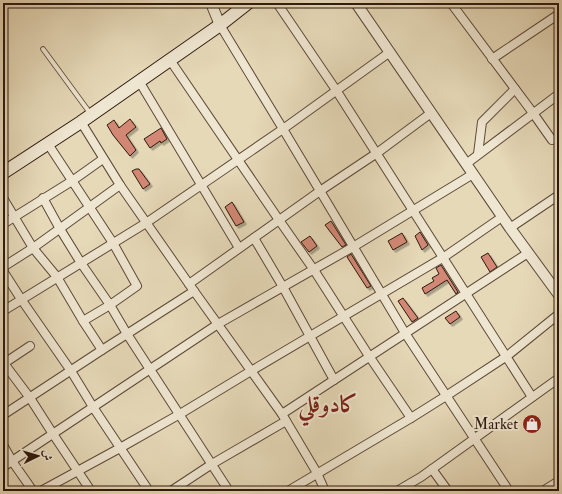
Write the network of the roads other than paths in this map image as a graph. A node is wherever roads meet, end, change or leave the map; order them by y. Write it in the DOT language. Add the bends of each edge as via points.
graph roads {
  1 [pos="211,3"];
  2 [pos="248,3"];
  3 [pos="277,3"];
  4 [pos="356,3"];
  5 [pos="451,3"];
  6 [pos="559,14"];
  7 [pos="220,25"];
  8 [pos="43,49"];
  9 [pos="390,52"];
  10 [pos="492,59"];
  11 [pos="170,60"];
  12 [pos="139,81"];
  13 [pos="515,89"];
  14 [pos="336,90"];
  15 [pos="559,94"];
  16 [pos="431,113"];
  17 [pos="533,113"];
  18 [pos="86,118"];
  19 [pos="283,129"];
  20 [pos="552,140"];
  21 [pos="48,144"];
  22 [pos="377,153"];
  23 [pos="478,154"];
  24 [pos="103,159"];
  25 [pos="238,160"];
  26 [pos="466,164"];
  27 [pos="3,173"];
  28 [pos="473,174"];
  29 [pos="72,181"];
  30 [pos="120,185"];
  31 [pos="202,185"];
  32 [pos="320,191"];
  33 [pos="559,195"];
  34 [pos="3,198"];
  35 [pos="43,198"];
  36 [pos="90,206"];
  37 [pos="414,210"];
  38 [pos="15,216"];
  39 [pos="502,217"];
  40 [pos="279,220"];
  41 [pos="146,223"];
  42 [pos="3,224"];
  43 [pos="510,228"];
  44 [pos="60,229"];
  45 [pos="254,238"];
  46 [pos="113,243"];
  47 [pos="353,247"];
  48 [pos="33,248"];
  49 [pos="239,248"];
  50 [pos="528,253"];
  51 [pos="444,258"];
  52 [pos="81,263"];
  53 [pos="3,267"];
  54 [pos="314,270"];
  55 [pos="3,271"];
  56 [pos="57,278"];
  57 [pos="283,287"];
  58 [pos="192,288"];
  59 [pos="558,290"];
  60 [pos="466,293"];
  61 [pos="381,294"];
  62 [pos="21,299"];
  63 [pos="110,305"];
  64 [pos="3,311"];
  65 [pos="559,314"];
  66 [pos="343,316"];
  67 [pos="83,321"];
  68 [pos="218,324"];
  69 [pos="405,333"];
  70 [pos="128,334"];
  71 [pos="309,336"];
  72 [pos="30,346"];
  73 [pos="102,350"];
  74 [pos="369,356"];
  75 [pos="507,356"];
  76 [pos="3,363"];
  77 [pos="151,369"];
  78 [pos="71,371"];
  79 [pos="251,371"];
  80 [pos="559,378"];
  81 [pos="334,380"];
  82 [pos="446,396"];
  83 [pos="532,397"];
  84 [pos="30,398"];
  85 [pos="93,407"];
  86 [pos="180,414"];
  87 [pos="3,415"];
  88 [pos="284,417"];
  89 [pos="411,418"];
  90 [pos="52,434"];
  91 [pos="474,439"];
  92 [pos="3,444"];
  93 [pos="120,448"];
  94 [pos="12,461"];
  95 [pos="212,464"];
  96 [pos="3,467"];
  97 [pos="432,469"];
  98 [pos="78,471"];
  99 [pos="317,474"];
  100 [pos="559,481"];
  101 [pos="548,490"];
  102 [pos="33,491"];
  103 [pos="41,491"];
  104 [pos="91,491"];
  105 [pos="149,491"];
  106 [pos="171,491"];
  107 [pos="229,491"];
  108 [pos="288,491"];
  109 [pos="325,491"];
  110 [pos="397,491"];
  111 [pos="448,491"];
  112 [pos="508,491"];
  1 -- 7 [label="street"];
  2 -- 7 [label="main road"];
  3 -- 14 [label="street"];
  4 -- 9 [label="street"];
  5 -- 10 [label="street"];
  6 -- 10 [label="street"];
  7 -- 11 [label="main road"];
  7 -- 19 [label="street"];
  8 -- 18 [label="lane"];
  9 -- 14 [label="street"];
  9 -- 16 [label="street"];
  10 -- 13 [label="street"];
  11 -- 12 [label="main road"];
  11 -- 25 [label="street"];
  12 -- 18 [label="main road"];
  12 -- 31 [label="street"];
  13 -- 17 [label="street"];
  13 -- 23 [label="street" via="482,122"];
  14 -- 19 [label="street"];
  14 -- 22 [label="street"];
  15 -- 17 [label="street"];
  16 -- 22 [label="street"];
  16 -- 26 [label="street"];
  17 -- 20 [label="street"];
  17 -- 23 [label="street"];
  18 -- 21 [label="main road"];
  18 -- 24 [label="street"];
  19 -- 25 [label="street"];
  19 -- 32 [label="street"];
  21 -- 27 [label="main road"];
  21 -- 29 [label="street"];
  22 -- 32 [label="street"];
  22 -- 37 [label="street"];
  23 -- 26 [label="street"];
  24 -- 29 [label="street"];
  24 -- 30 [label="street"];
  25 -- 31 [label="street"];
  25 -- 40 [label="street"];
  26 -- 28 [label="street"];
  28 -- 37 [label="street"];
  28 -- 39 [label="street"];
  29 -- 35 [label="street"];
  29 -- 36 [label="street"];
  30 -- 36 [label="street"];
  30 -- 41 [label="street"];
  31 -- 41 [label="street"];
  31 -- 49 [label="street"];
  32 -- 40 [label="street"];
  32 -- 47 [label="street"];
  33 -- 43 [label="street"];
  34 -- 38 [label="street"];
  35 -- 38 [label="street"];
  35 -- 44 [label="street"];
  36 -- 44 [label="street"];
  36 -- 46 [label="street"];
  37 -- 47 [label="street"];
  37 -- 51 [label="street"];
  38 -- 42 [label="street"];
  38 -- 48 [label="street"];
  39 -- 43 [label="street"];
  39 -- 51 [label="street"];
  40 -- 45 [label="street"];
  40 -- 54 [label="street"];
  41 -- 46 [label="street"];
  41 -- 58 [label="street"];
  43 -- 50 [label="street"];
  44 -- 48 [label="street"];
  44 -- 52 [label="street"];
  45 -- 49 [label="street"];
  45 -- 57 [label="street"];
  46 -- 52 [label="street"];
  46 -- 63 [label="street" via="137,286"];
  47 -- 54 [label="street"];
  47 -- 61 [label="street"];
  48 -- 53 [label="street"];
  48 -- 56 [label="street"];
  49 -- 58 [label="street"];
  50 -- 59 [label="street"];
  50 -- 60 [label="street"];
  51 -- 60 [label="street"];
  51 -- 61 [label="street"];
  52 -- 56 [label="street"];
  52 -- 63 [label="street"];
  54 -- 57 [label="street"];
  54 -- 66 [label="street"];
  55 -- 62 [label="street"];
  56 -- 62 [label="street"];
  56 -- 67 [label="street"];
  57 -- 68 [label="street"];
  57 -- 71 [label="street"];
  58 -- 68 [label="street"];
  58 -- 70 [label="street"];
  60 -- 69 [label="street"];
  60 -- 75 [label="street"];
  61 -- 66 [label="street"];
  61 -- 69 [label="street"];
  62 -- 64 [label="street"];
  62 -- 78 [label="street"];
  63 -- 67 [label="street"];
  63 -- 70 [label="street"];
  65 -- 75 [label="street"];
  66 -- 71 [label="street"];
  66 -- 74 [label="street"];
  67 -- 73 [label="street"];
  68 -- 77 [label="street"];
  68 -- 79 [label="street"];
  69 -- 74 [label="street"];
  69 -- 82 [label="street"];
  70 -- 73 [label="street"];
  70 -- 77 [label="street"];
  71 -- 79 [label="street"];
  71 -- 81 [label="street"];
  72 -- 76 [label="street"];
  73 -- 78 [label="street"];
  74 -- 81 [label="street"];
  74 -- 89 [label="street"];
  75 -- 82 [label="street"];
  75 -- 83 [label="street"];
  76 -- 84 [label="street"];
  77 -- 85 [label="street"];
  77 -- 86 [label="street"];
  78 -- 84 [label="street"];
  78 -- 85 [label="street"];
  79 -- 86 [label="street"];
  79 -- 88 [label="street"];
  80 -- 83 [label="street"];
  81 -- 88 [label="street"];
  82 -- 89 [label="street"];
  82 -- 91 [label="street"];
  83 -- 91 [label="street"];
  84 -- 87 [label="street"];
  84 -- 90 [label="street"];
  85 -- 90 [label="street"];
  85 -- 93 [label="street"];
  86 -- 93 [label="street"];
  86 -- 95 [label="street"];
  88 -- 95 [label="street"];
  88 -- 99 [label="street"];
  89 -- 99 [label="street"];
  90 -- 94 [label="street"];
  90 -- 98 [label="street"];
  91 -- 97 [label="street"];
  91 -- 112 [label="street"];
  92 -- 94 [label="street"];
  93 -- 98 [label="street"];
  93 -- 105 [label="street"];
  94 -- 96 [label="street"];
  94 -- 102 [label="street"];
  95 -- 106 [label="street"];
  95 -- 107 [label="street"];
  97 -- 110 [label="street"];
  97 -- 111 [label="street"];
  98 -- 103 [label="street"];
  98 -- 104 [label="street"];
  99 -- 108 [label="street"];
  99 -- 109 [label="street"];
  100 -- 101 [label="street"];
}
